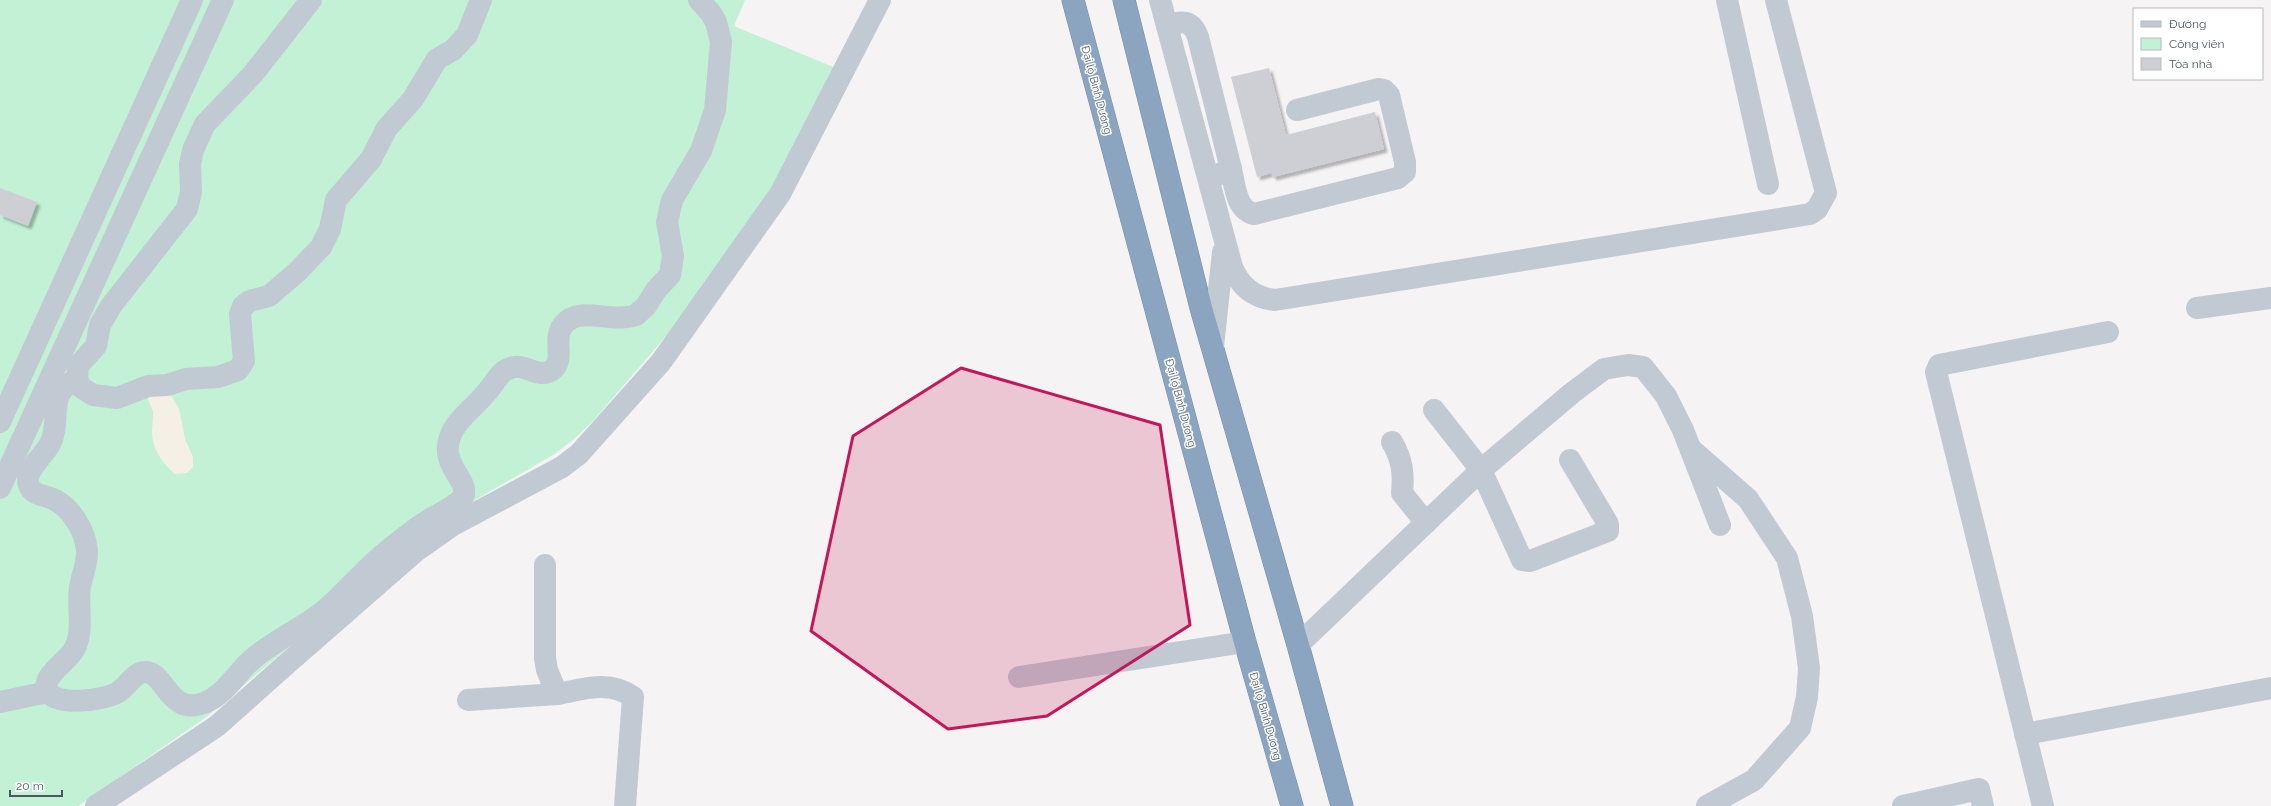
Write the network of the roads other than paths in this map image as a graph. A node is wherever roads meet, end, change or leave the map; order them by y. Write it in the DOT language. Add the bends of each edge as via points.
graph roads {
  1 [pos="192,0"];
  2 [pos="224,0"];
  3 [pos="311,0"];
  4 [pos="481,0"];
  5 [pos="699,0"];
  6 [pos="880,0"];
  7 [pos="1073,0"];
  8 [pos="1124,0"];
  9 [pos="1160,0"];
  10 [pos="1727,0"];
  11 [pos="1776,0"];
  12 [pos="1167,26"];
  13 [pos="158,76"];
  14 [pos="184,87"];
  15 [pos="1297,110"];
  16 [pos="1230,169"];
  17 [pos="1208,179"];
  18 [pos="1768,184"];
  19 [pos="1222,232"];
  20 [pos="2271,298"];
  21 [pos="2197,308"];
  22 [pos="2108,332"];
  23 [pos="36,342"];
  24 [pos="1213,350"];
  25 [pos="62,353"];
  26 [pos="77,380"];
  27 [pos="1434,410"];
  28 [pos="0,422"];
  29 [pos="1392,442"];
  30 [pos="1690,448"];
  31 [pos="1570,460"];
  32 [pos="1482,470"];
  33 [pos="0,488"];
  34 [pos="1426,523"];
  35 [pos="1720,525"];
  36 [pos="545,565"];
  37 [pos="1245,642"];
  38 [pos="1298,645"];
  39 [pos="1019,677"];
  40 [pos="2271,688"];
  41 [pos="48,692"];
  42 [pos="557,694"];
  43 [pos="468,700"];
  44 [pos="0,702"];
  45 [pos="2025,734"];
  46 [pos="96,806"];
  47 [pos="624,806"];
  48 [pos="1292,806"];
  49 [pos="1342,806"];
  50 [pos="1707,806"];
  51 [pos="1903,806"];
  52 [pos="1983,806"];
  53 [pos="2043,806"];
  1 -- 13 [label="street"];
  2 -- 14 [label="street"];
  3 -- 26 [label="street" via="249,79 205,124 192,150 191,192 187,209 111,306 100,325 96,346 78,366"];
  4 -- 26 [label="street" via="467,35 452,50 437,59 417,95 387,128 371,159 336,200 330,229 321,247 269,296 250,301 243,306 240,314 244,361 238,370 218,377 186,379 166,385 148,386 116,398 93,395 82,388"];
  5 -- 41 [label="street" via="716,22 721,42 715,110 701,151 672,200 667,222 673,256 670,275 642,311 621,319 586,315 571,319 558,334 558,360 552,370 541,373 516,367 503,372 461,419 449,438 447,455 452,469 464,486 462,499 409,534 371,565 325,610 253,658 229,686 214,698 199,704 184,704 172,697 155,676 147,672 139,674 124,688 109,696 68,700 54,698"];
  6 -- 46 [label="street" via="780,194 661,362 579,454 562,467 453,525 416,551 217,726"];
  7 -- 37 [label="highway, Đại lộ Bình Dương"];
  8 -- 24 [label="highway"];
  9 -- 12 [label="street"];
  10 -- 18 [label="street"];
  11 -- 19 [label="street" via="1826,193 1818,209 1810,214 1275,300 1254,294 1238,280"];
  12 -- 16 [label="street" via="1185,22 1196,30"];
  12 -- 17 [label="street"];
  13 -- 14 [label="street"];
  13 -- 23 [label="street"];
  14 -- 25 [label="street"];
  15 -- 16 [label="street" via="1379,89 1384,90 1389,95 1405,162 1405,172 1398,178 1254,214 1247,213 1240,203"];
  16 -- 17 [label="street"];
  17 -- 19 [label="street"];
  19 -- 24 [label="street" via="1222,281"];
  20 -- 21 [label="street"];
  22 -- 45 [label="street" via="1939,365 1936,372"];
  23 -- 25 [label="street"];
  23 -- 28 [label="street"];
  24 -- 38 [label="highway"];
  25 -- 33 [label="street"];
  26 -- 41 [label="street" via="68,384 58,395 54,411 54,436 28,478 28,485 34,492 55,499 70,513 81,529 87,547 86,567 80,592 78,642 68,658 47,679"];
  27 -- 32 [label="street"];
  29 -- 34 [label="street" via="1400,455 1404,475 1402,493"];
  30 -- 32 [label="street" via="1666,396 1643,367 1628,365 1604,369"];
  30 -- 35 [label="street"];
  30 -- 50 [label="street" via="1748,499 1787,558 1802,616 1809,668 1807,697 1800,728 1754,780"];
  31 -- 32 [label="street" via="1608,524 1608,531 1530,562 1522,560"];
  32 -- 34 [label="street"];
  34 -- 38 [label="street"];
  36 -- 42 [label="street" via="545,658"];
  37 -- 39 [label="street"];
  37 -- 48 [label="highway, Đại lộ Bình Dương"];
  38 -- 49 [label="highway"];
  40 -- 45 [label="street"];
  41 -- 44 [label="street"];
  42 -- 43 [label="street"];
  42 -- 47 [label="street" via="602,686 622,689 633,697"];
  45 -- 53 [label="street"];
  51 -- 52 [label="street" via="1979,788"];
}
